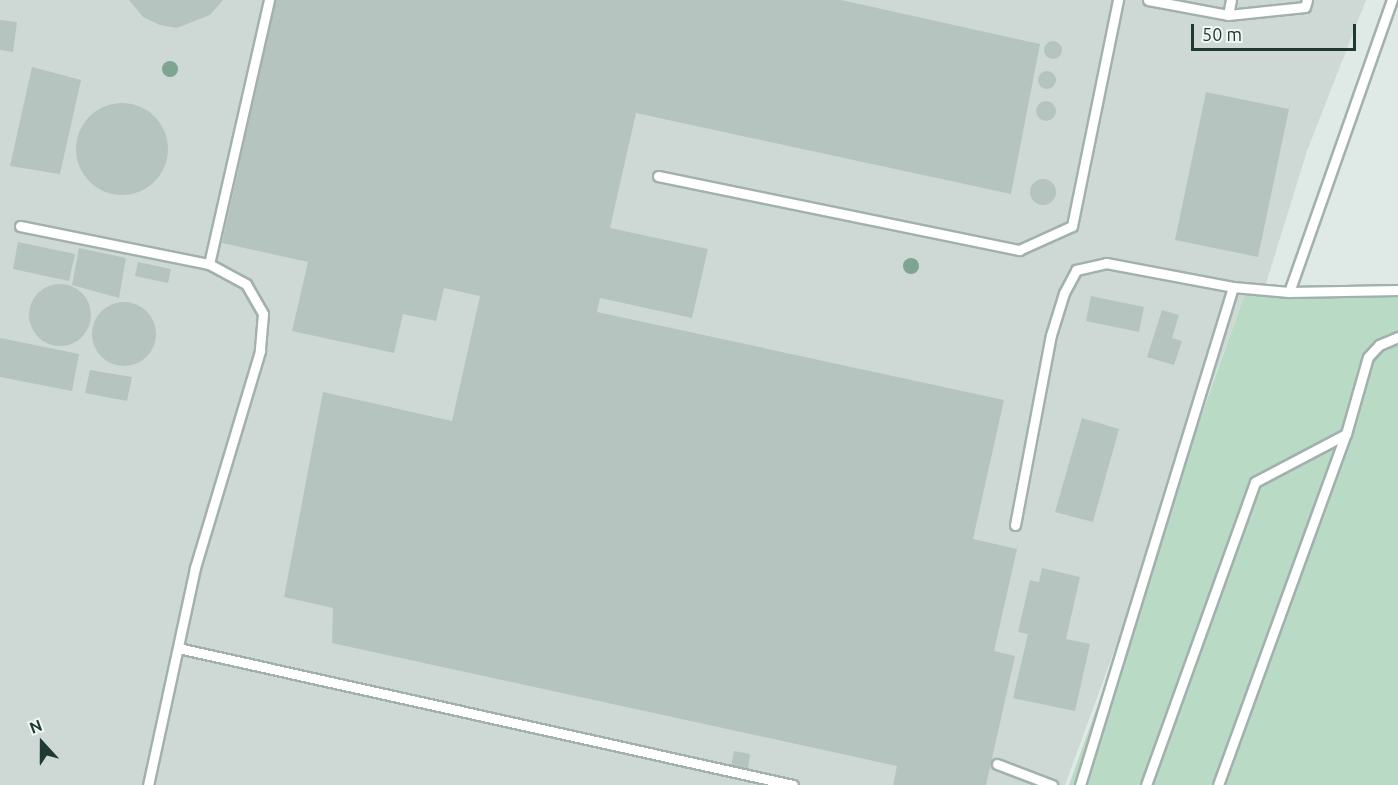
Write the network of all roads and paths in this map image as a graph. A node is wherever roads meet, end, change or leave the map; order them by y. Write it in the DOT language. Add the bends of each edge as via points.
graph roads {
  1 [pos="269,0"];
  2 [pos="1118,0"];
  3 [pos="1148,0"];
  4 [pos="1231,0"];
  5 [pos="1307,0"];
  6 [pos="1392,0"];
  7 [pos="1228,15"];
  8 [pos="658,176"];
  9 [pos="20,226"];
  10 [pos="209,264"];
  11 [pos="1233,287"];
  12 [pos="1398,290"];
  13 [pos="1289,292"];
  14 [pos="1398,337"];
  15 [pos="1346,434"];
  16 [pos="1015,525"];
  17 [pos="178,648"];
  18 [pos="997,764"];
  19 [pos="148,785"];
  20 [pos="793,785"];
  21 [pos="1052,785"];
  22 [pos="1080,785"];
  23 [pos="1146,785"];
  24 [pos="1218,785"];
  1 -- 10 [label="lane"];
  2 -- 8 [label="lane" via="1072,226 1019,250"];
  3 -- 7 [label="lane"];
  4 -- 7 [label="lane"];
  5 -- 7 [label="lane" via="1305,7"];
  6 -- 13 [label="lane"];
  9 -- 10 [label="lane"];
  10 -- 17 [label="lane" via="246,284 263,314 260,351 195,568"];
  11 -- 13 [label="lane"];
  11 -- 16 [label="lane" via="1106,263 1076,270 1051,335"];
  11 -- 22 [label="lane"];
  12 -- 13 [label="lane"];
  14 -- 15 [label="lane" via="1379,345 1368,357"];
  15 -- 23 [label="lane" via="1255,482"];
  15 -- 24 [label="lane"];
  17 -- 19 [label="lane"];
  17 -- 20 [label="lane"];
  18 -- 21 [label="lane"];
}
